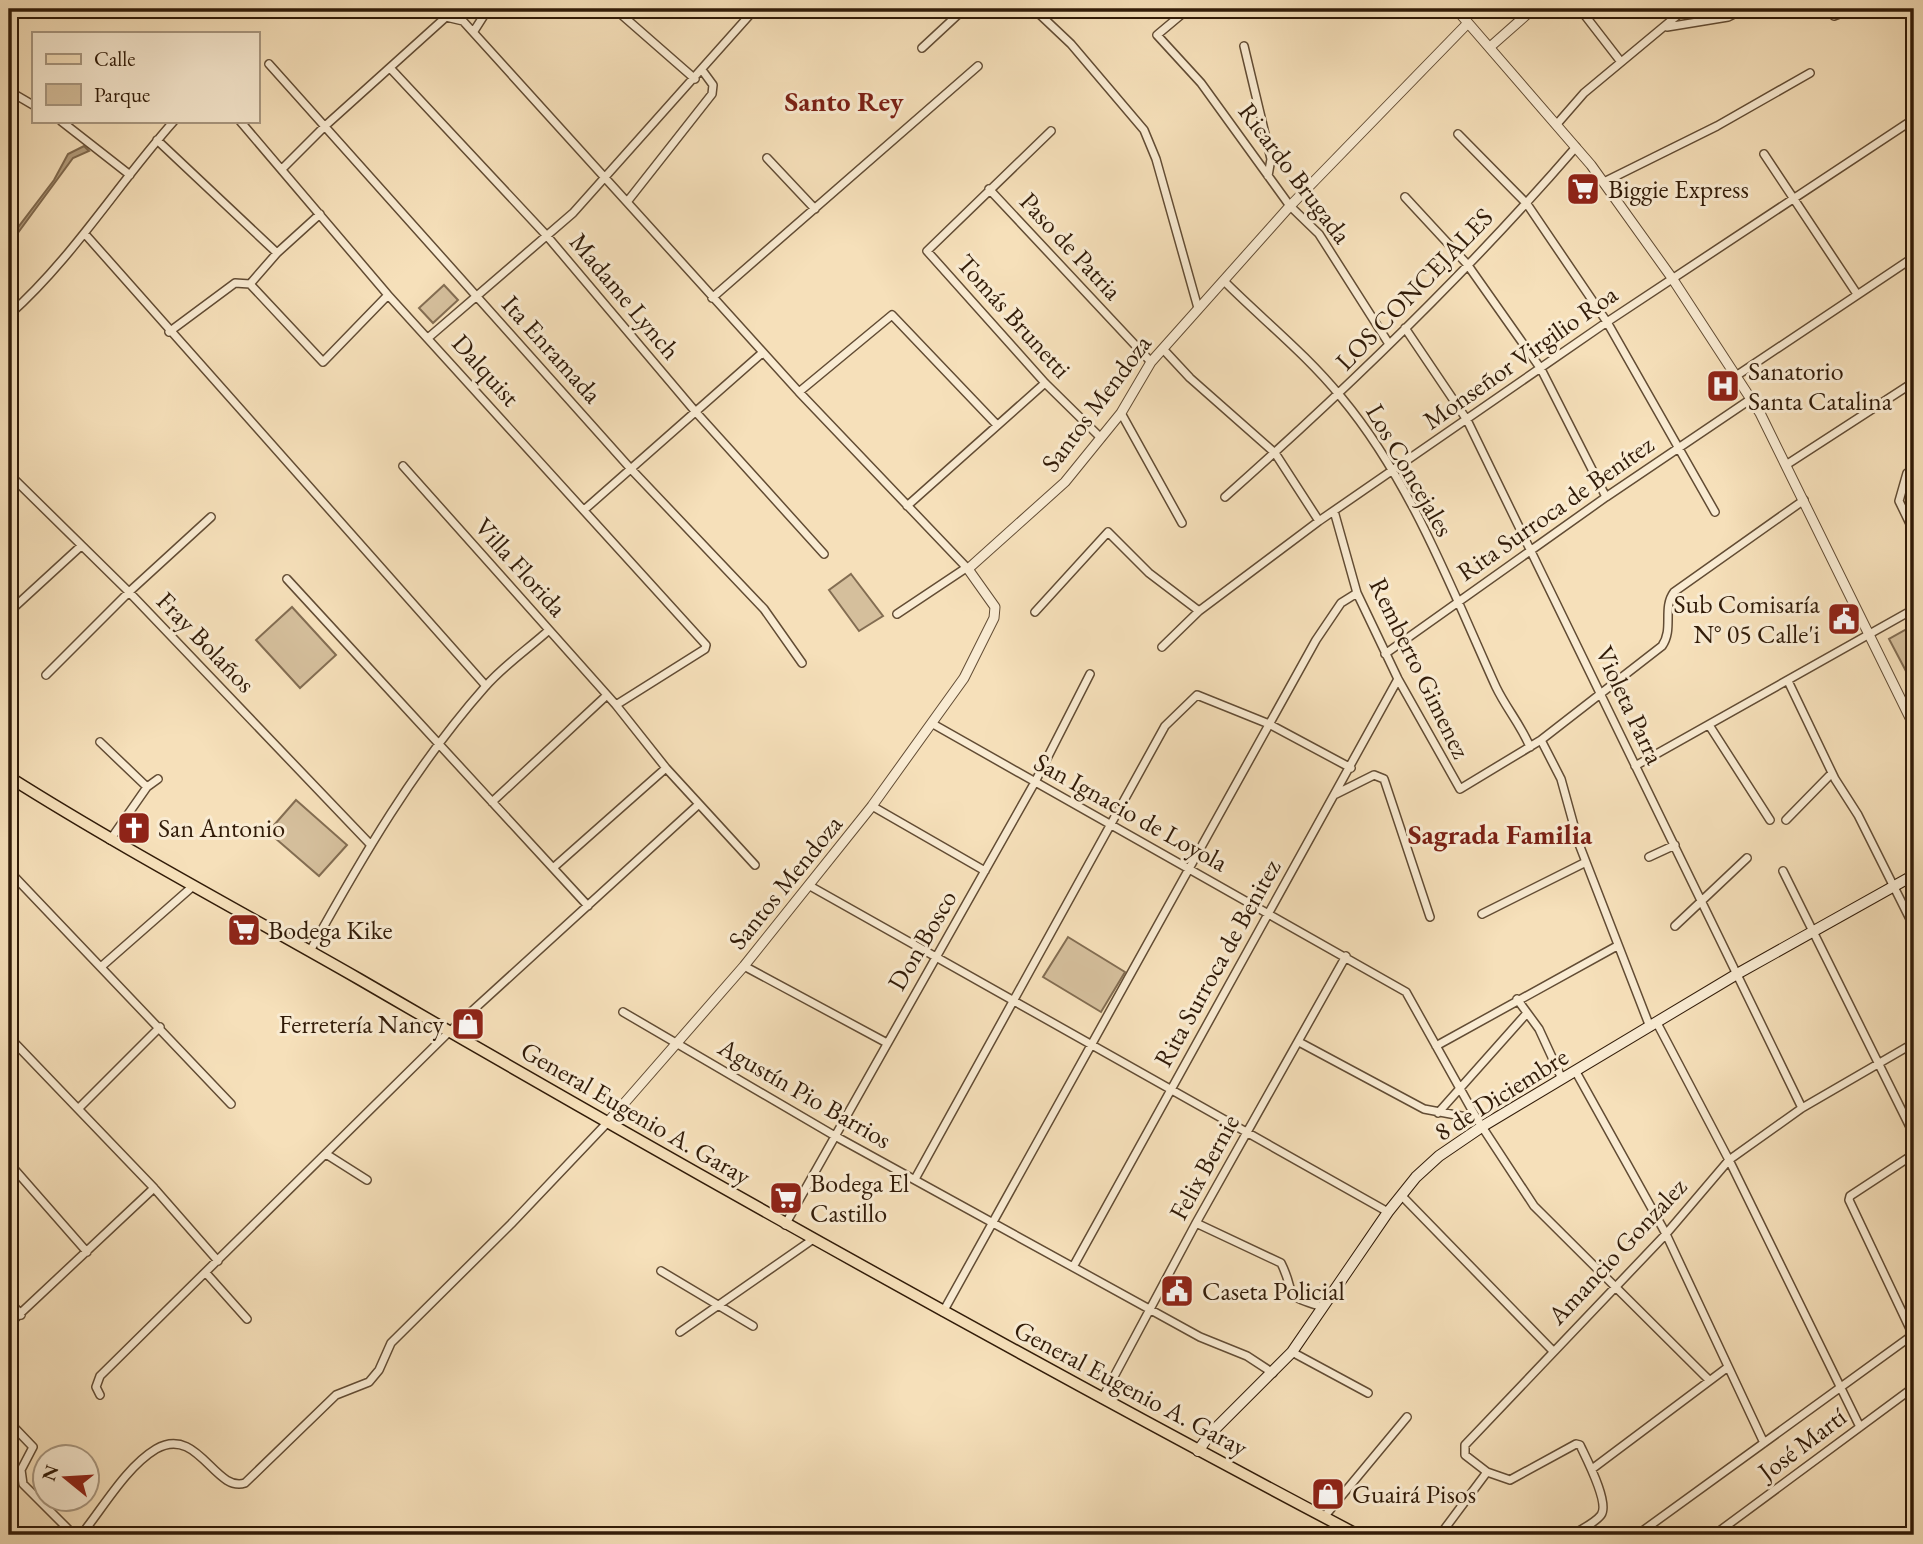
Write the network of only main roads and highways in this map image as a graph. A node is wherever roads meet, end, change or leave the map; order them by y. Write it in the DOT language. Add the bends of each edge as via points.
graph roads {
  1 [pos="9,777"];
  2 [pos="1914,875"];
  3 [pos="1198,1451"];
  4 [pos="1358,1535"];
  1 -- 3 [label="main road, General Eugenio A. Garay" via="110,840 812,1240"];
  2 -- 3 [label="main road, 8 de Diciembre" via="1737,974 1562,1080 1480,1122 1439,1156 1388,1212 1292,1352"];
  3 -- 4 [label="main road, General Eugenio A. Garay"];
}
